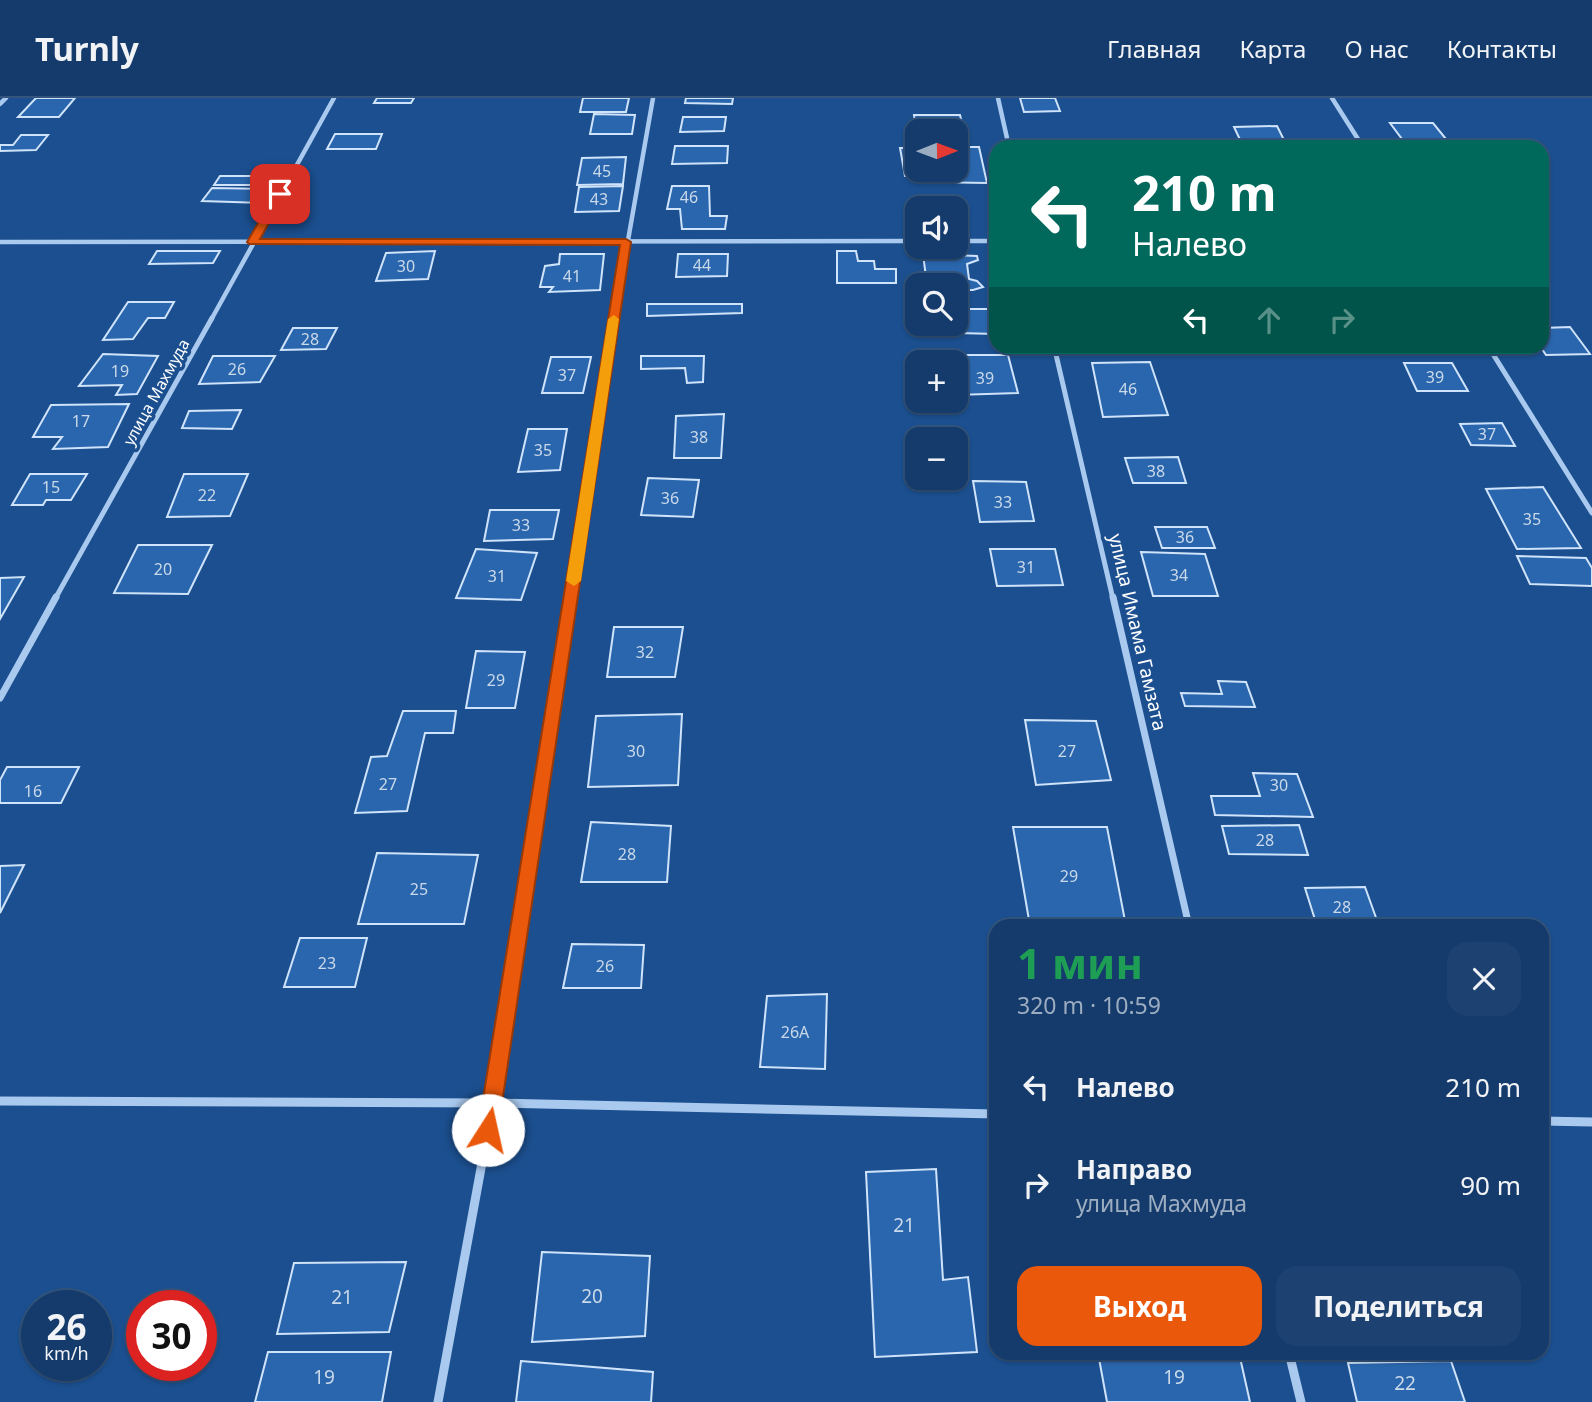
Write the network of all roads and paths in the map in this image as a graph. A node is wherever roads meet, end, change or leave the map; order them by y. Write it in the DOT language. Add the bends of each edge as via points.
graph roads {
  1 [pos="5,98"];
  2 [pos="334,98"];
  3 [pos="653,98"];
  4 [pos="998,98"];
  5 [pos="1332,98"];
  6 [pos="0,104"];
  7 [pos="1007,140"];
  8 [pos="1359,140"];
  9 [pos="0,242"];
  10 [pos="253,242"];
  11 [pos="626,242"];
  12 [pos="905,242"];
  13 [pos="968,242"];
  14 [pos="989,242"];
  15 [pos="1056,354"];
  16 [pos="1493,354"];
  17 [pos="1592,513"];
  18 [pos="0,698"];
  19 [pos="1187,919"];
  20 [pos="0,1101"];
  21 [pos="494,1103"];
  22 [pos="989,1114"];
  23 [pos="1549,1121"];
  24 [pos="1592,1122"];
  25 [pos="1291,1360"];
  26 [pos="438,1402"];
  27 [pos="1301,1402"];
  1 -- 6 [label="street"];
  2 -- 10 [label="street, улица Махмуда"];
  3 -- 11 [label="street"];
  4 -- 7 [label="street"];
  5 -- 8 [label="street"];
  9 -- 10 [label="street"];
  10 -- 11 [label="street"];
  10 -- 18 [label="street, улица Махмуда"];
  11 -- 12 [label="street"];
  11 -- 21 [label="street"];
  13 -- 14 [label="street"];
  15 -- 19 [label="street, улица Имама Гамзата"];
  16 -- 17 [label="street"];
  20 -- 21 [label="street"];
  21 -- 22 [label="street"];
  21 -- 26 [label="street"];
  23 -- 24 [label="street"];
  25 -- 27 [label="street"];
}
